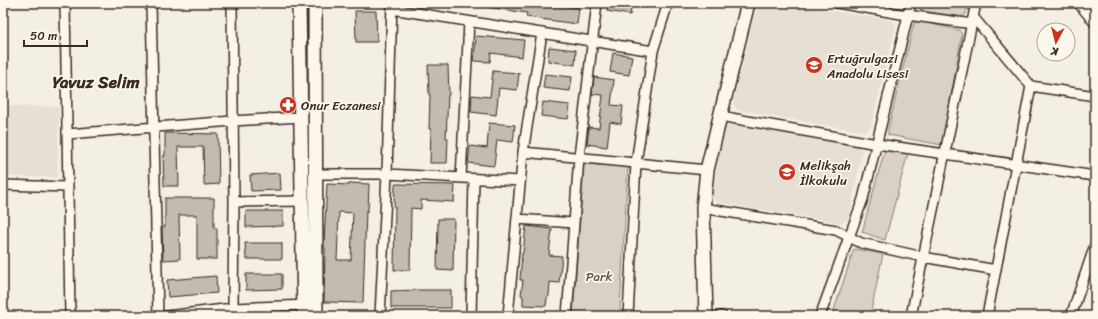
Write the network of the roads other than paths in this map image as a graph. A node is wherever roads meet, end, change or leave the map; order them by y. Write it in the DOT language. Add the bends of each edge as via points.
graph roads {
  1 [pos="65,3"];
  2 [pos="150,3"];
  3 [pos="232,3"];
  4 [pos="299,3"];
  5 [pos="315,3"];
  6 [pos="597,3"];
  7 [pos="668,3"];
  8 [pos="748,3"];
  9 [pos="837,3"];
  10 [pos="911,3"];
  11 [pos="976,3"];
  12 [pos="1081,3"];
  13 [pos="392,6"];
  14 [pos="907,15"];
  15 [pos="1095,20"];
  16 [pos="973,21"];
  17 [pos="469,22"];
  18 [pos="542,33"];
  19 [pos="593,42"];
  20 [pos="653,51"];
  21 [pos="1031,86"];
  22 [pos="1095,96"];
  23 [pos="720,116"];
  24 [pos="301,117"];
  25 [pos="233,121"];
  26 [pos="154,127"];
  27 [pos="67,134"];
  28 [pos="877,144"];
  29 [pos="523,152"];
  30 [pos="944,153"];
  31 [pos="579,157"];
  32 [pos="636,163"];
  33 [pos="1016,164"];
  34 [pos="707,170"];
  35 [pos="316,174"];
  36 [pos="387,174"];
  37 [pos="1095,176"];
  38 [pos="461,178"];
  39 [pos="474,178"];
  40 [pos="520,181"];
  41 [pos="3,185"];
  42 [pos="67,187"];
  43 [pos="303,201"];
  44 [pos="234,202"];
  45 [pos="703,208"];
  46 [pos="517,219"];
  47 [pos="574,224"];
  48 [pos="850,237"];
  49 [pos="1095,245"];
  50 [pos="923,258"];
  51 [pos="996,270"];
  52 [pos="233,308"];
  53 [pos="310,311"];
  54 [pos="188,315"];
  55 [pos="70,316"];
  56 [pos="158,316"];
  57 [pos="166,316"];
  58 [pos="380,316"];
  59 [pos="471,316"];
  60 [pos="508,316"];
  61 [pos="567,316"];
  62 [pos="628,316"];
  63 [pos="706,316"];
  64 [pos="820,316"];
  65 [pos="911,316"];
  66 [pos="987,316"];
  67 [pos="1071,316"];
  1 -- 27 [label="street"];
  2 -- 26 [label="street"];
  3 -- 25 [label="street"];
  4 -- 24 [label="main road"];
  5 -- 35 [label="main road"];
  6 -- 19 [label="street"];
  7 -- 20 [label="street"];
  8 -- 23 [label="main road"];
  9 -- 14 [label="street"];
  10 -- 14 [label="street"];
  11 -- 16 [label="street"];
  12 -- 15 [label="main road"];
  13 -- 17 [label="street"];
  13 -- 36 [label="street"];
  14 -- 16 [label="street"];
  14 -- 28 [label="street"];
  16 -- 21 [label="street"];
  16 -- 30 [label="street"];
  17 -- 18 [label="street"];
  17 -- 38 [label="street"];
  18 -- 19 [label="street"];
  18 -- 29 [label="street"];
  19 -- 20 [label="street"];
  19 -- 31 [label="street"];
  20 -- 32 [label="street"];
  21 -- 22 [label="street"];
  21 -- 33 [label="street"];
  23 -- 28 [label="street"];
  23 -- 34 [label="main road"];
  24 -- 25 [label="street"];
  24 -- 43 [label="main road"];
  25 -- 26 [label="street"];
  25 -- 44 [label="street"];
  26 -- 27 [label="street"];
  26 -- 56 [label="street"];
  27 -- 42 [label="street"];
  28 -- 30 [label="street"];
  28 -- 48 [label="street"];
  29 -- 31 [label="street"];
  29 -- 40 [label="street"];
  30 -- 33 [label="street"];
  30 -- 50 [label="street"];
  31 -- 32 [label="street"];
  31 -- 47 [label="street"];
  32 -- 34 [label="street"];
  32 -- 62 [label="street"];
  33 -- 37 [label="street"];
  33 -- 51 [label="street"];
  34 -- 45 [label="main road"];
  35 -- 36 [label="street"];
  35 -- 53 [label="main road"];
  36 -- 38 [label="street"];
  36 -- 58 [label="street"];
  38 -- 39 [label="street"];
  39 -- 40 [label="street"];
  39 -- 59 [label="street"];
  40 -- 46 [label="street"];
  41 -- 42 [label="street"];
  42 -- 55 [label="street"];
  43 -- 44 [label="street"];
  43 -- 53 [label="main road"];
  44 -- 52 [label="street"];
  45 -- 48 [label="street" via="836,230"];
  45 -- 63 [label="main road"];
  46 -- 47 [label="street"];
  46 -- 60 [label="street"];
  47 -- 61 [label="street"];
  48 -- 50 [label="street" via="861,243"];
  48 -- 64 [label="street"];
  49 -- 67 [label="street"];
  50 -- 51 [label="street"];
  50 -- 65 [label="street"];
  51 -- 66 [label="street"];
  52 -- 53 [label="street"];
  52 -- 54 [label="street"];
  54 -- 57 [label="street"];
}
